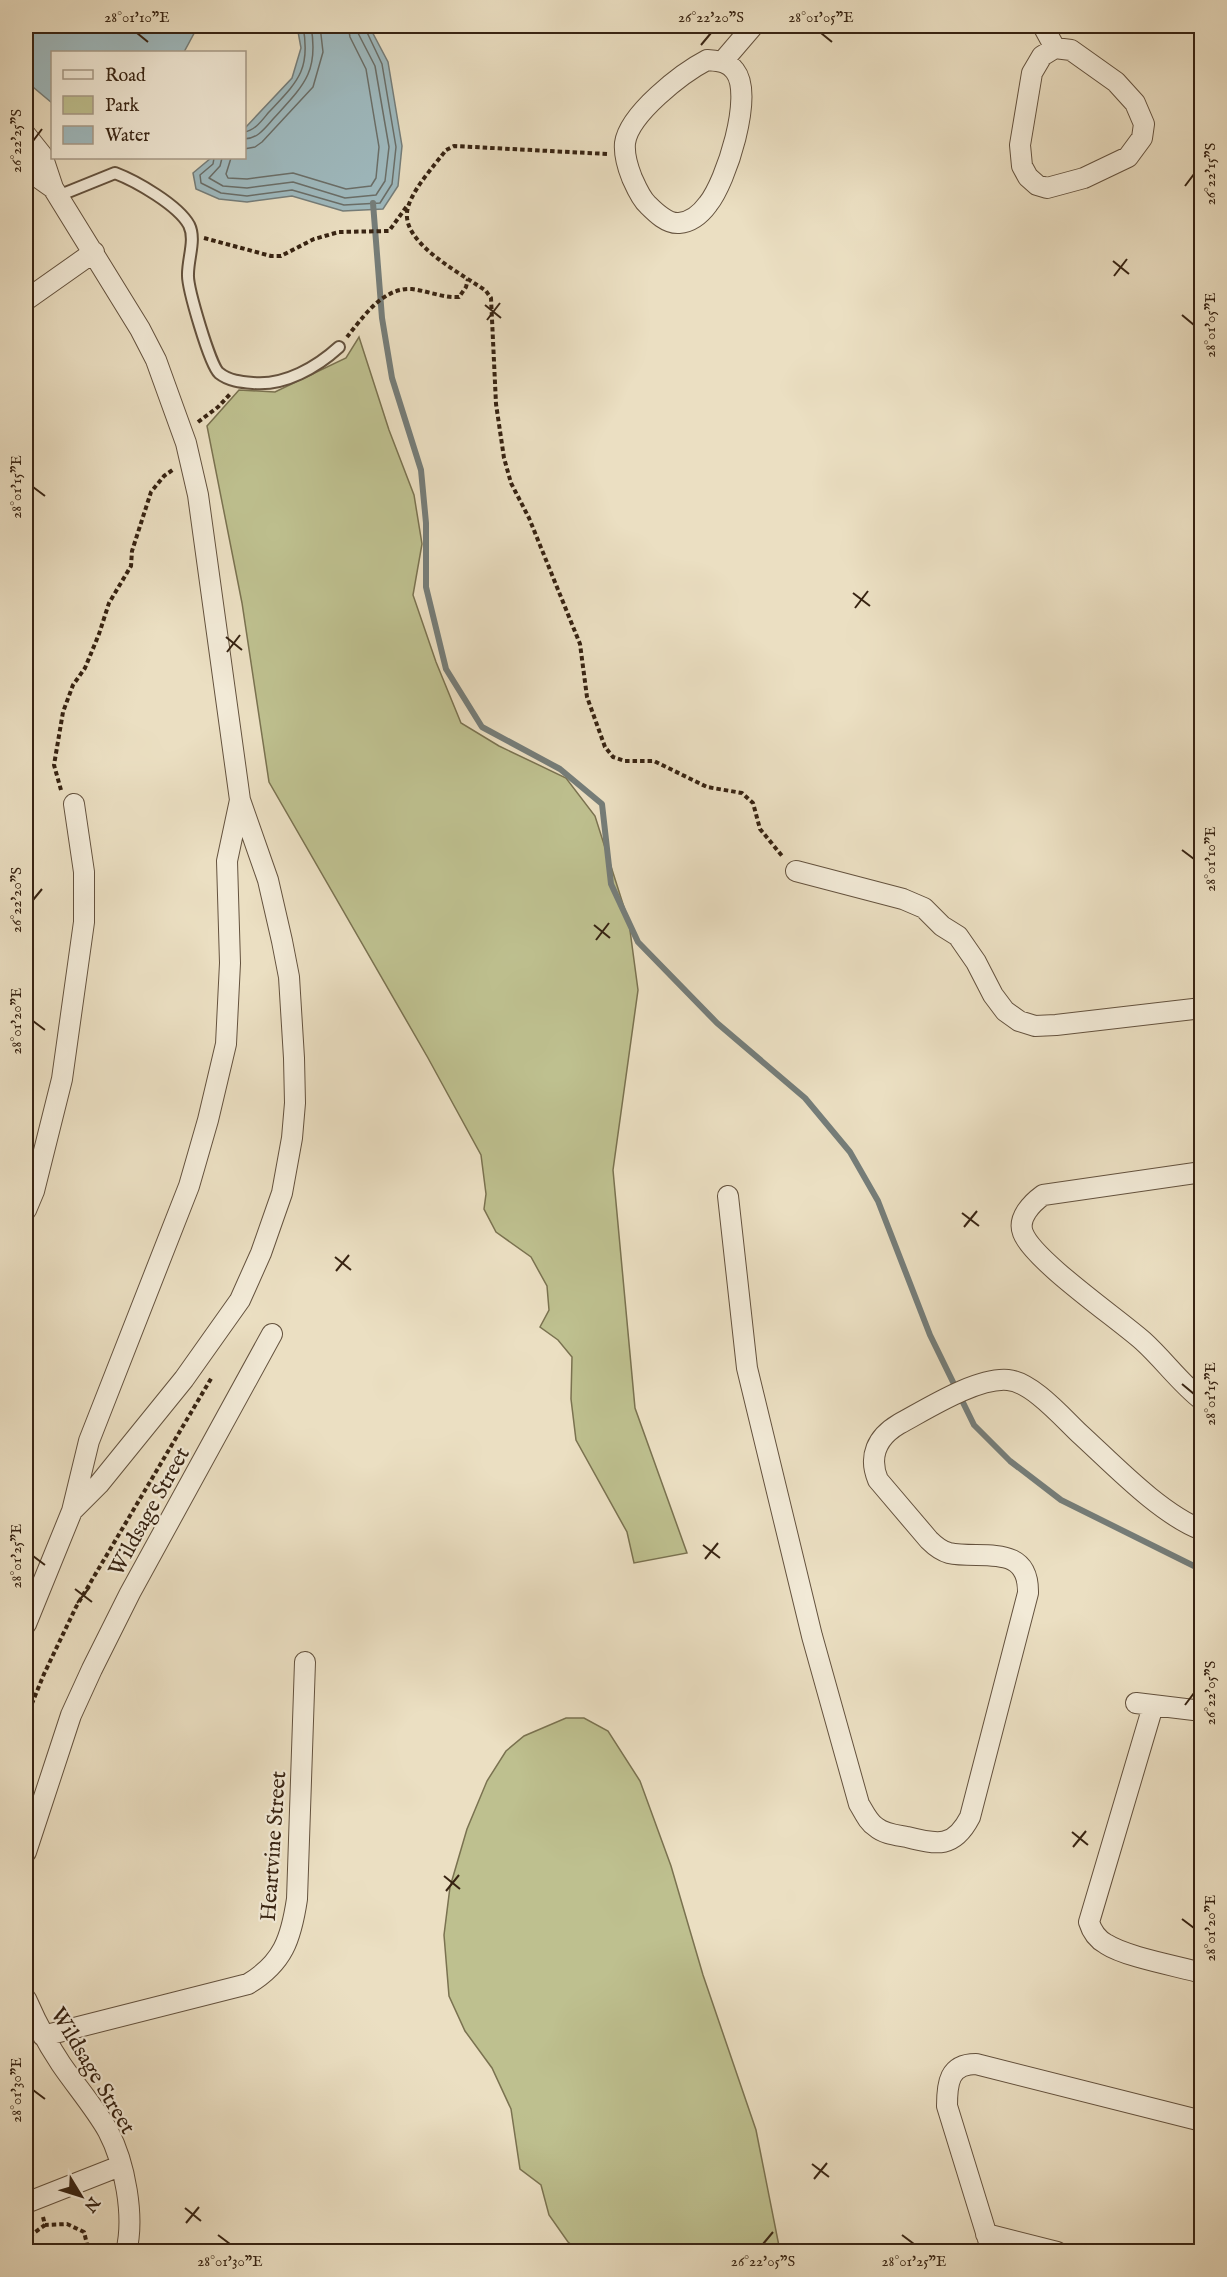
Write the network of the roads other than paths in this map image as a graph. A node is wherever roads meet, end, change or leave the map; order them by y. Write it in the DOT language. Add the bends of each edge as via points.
graph roads {
  1 [pos="753,26"];
  2 [pos="1042,26"];
  3 [pos="1055,48"];
  4 [pos="723,61"];
  5 [pos="26,135"];
  6 [pos="26,170"];
  7 [pos="56,192"];
  8 [pos="94,252"];
  9 [pos="26,300"];
  10 [pos="339,346"];
  11 [pos="240,800"];
  12 [pos="74,804"];
  13 [pos="796,871"];
  14 [pos="1202,1008"];
  15 [pos="1202,1172"];
  16 [pos="728,1196"];
  17 [pos="26,1210"];
  18 [pos="272,1334"];
  19 [pos="1202,1401"];
  20 [pos="72,1511"];
  21 [pos="1202,1530"];
  22 [pos="26,1624"];
  23 [pos="305,1662"];
  24 [pos="1202,1711"];
  25 [pos="26,1852"];
  26 [pos="1202,1973"];
  27 [pos="26,2000"];
  28 [pos="43,2036"];
  29 [pos="1202,2121"];
  30 [pos="120,2166"];
  31 [pos="31,2201"];
  32 [pos="989,2243"];
  33 [pos="126,2252"];
  34 [pos="1057,2252"];
  1 -- 4 [label="street"];
  2 -- 3 [label="street"];
  3 -- 3 [label="street" via="1071,50 1116,82 1135,104 1144,124 1142,138 1128,158 1084,178 1047,188 1028,177 1022,166 1020,145 1032,72 1042,56"];
  4 -- 4 [label="street" via="735,71 742,86 742,103 726,169 709,204 690,222 674,223 646,204 627,166 625,142 633,124 689,69 707,60"];
  5 -- 7 [label="street" via="42,155"];
  6 -- 7 [label="street"];
  7 -- 8 [label="street"];
  7 -- 10 [label="lane" via="116,173 179,211 193,236 187,276 195,308 217,371 235,381 266,384 296,375 323,361"];
  8 -- 9 [label="street"];
  8 -- 11 [label="street" via="156,360 186,443 198,495"];
  11 -- 20 [label="street" via="227,861 230,963 226,1044 189,1186 89,1441"];
  11 -- 20 [label="street" via="268,880 289,978 295,1103 282,1193 240,1300 184,1378 99,1484"];
  12 -- 17 [label="street" via="84,872 84,922 62,1079"];
  13 -- 14 [label="street" via="924,908 958,936 993,995 1019,1021 1035,1026 1056,1025"];
  15 -- 19 [label="street" via="1043,1195 1027,1211 1022,1231 1037,1252 1145,1342"];
  16 -- 21 [label="street" via="747,1368 812,1636 859,1804 874,1826 883,1832 926,1842 942,1843 962,1832 970,1817 1029,1593 1029,1580 1008,1558 938,1548 878,1480 874,1449 891,1428 981,1384 1009,1380 1021,1383 1053,1407 1149,1496"];
  18 -- 25 [label="street, Wildsage Street" via="92,1669 71,1715"];
  20 -- 22 [label="street"];
  23 -- 28 [label="street, Heartvine Street" via="297,1899 290,1933 278,1958 248,1984"];
  24 -- 26 [label="street" via="1145,1704 1089,1922 1097,1938 1114,1949"];
  27 -- 28 [label="street, Wildsage Street"];
  28 -- 30 [label="street, Wildsage Street" via="108,2132"];
  29 -- 32 [label="street" via="964,2064 953,2072 947,2087 947,2106"];
  30 -- 31 [label="street"];
  30 -- 33 [label="street, Wildsage Street" via="130,2210"];
  32 -- 34 [label="street"];
}
